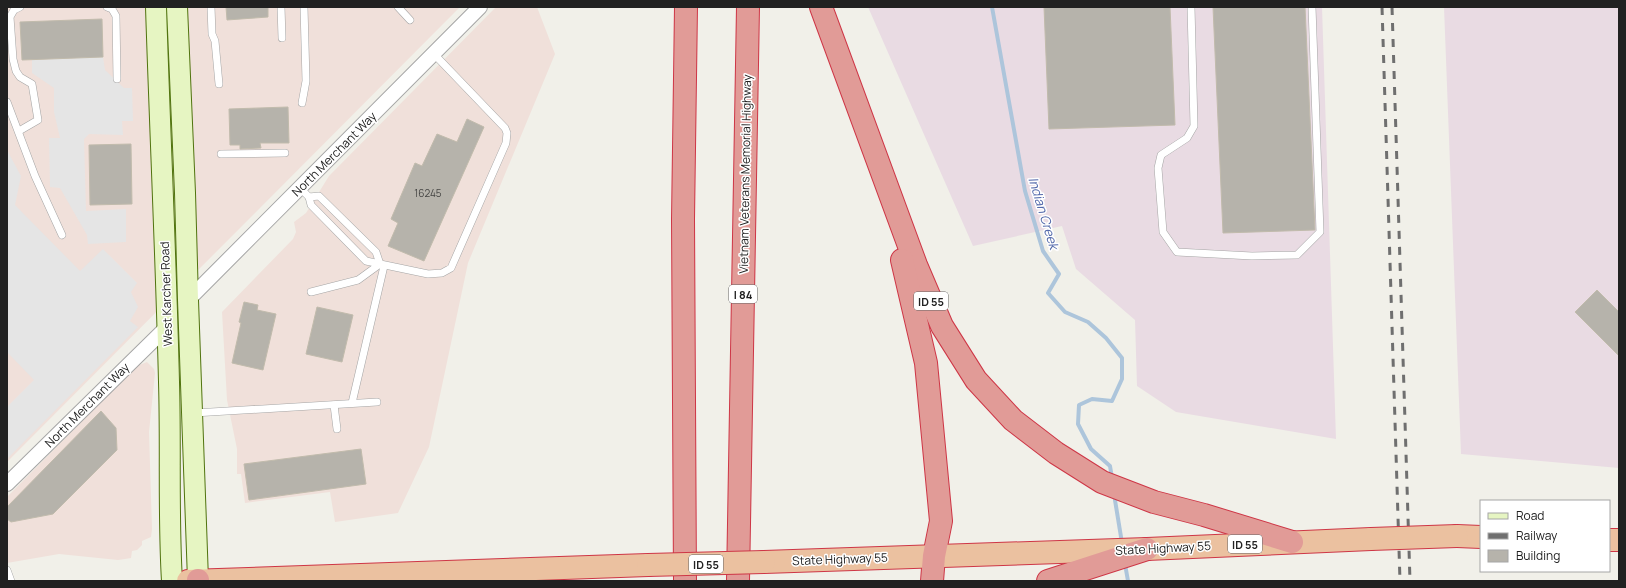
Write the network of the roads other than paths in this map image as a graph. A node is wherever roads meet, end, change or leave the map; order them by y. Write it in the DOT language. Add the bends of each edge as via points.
graph roads {
  1 [pos="20,7"];
  2 [pos="107,7"];
  3 [pos="156,7"];
  4 [pos="177,7"];
  5 [pos="211,7"];
  6 [pos="281,7"];
  7 [pos="304,7"];
  8 [pos="398,7"];
  9 [pos="480,7"];
  10 [pos="686,7"];
  11 [pos="748,7"];
  12 [pos="1191,7"];
  13 [pos="1312,7"];
  14 [pos="822,10"];
  15 [pos="410,20"];
  16 [pos="9,29"];
  17 [pos="282,38"];
  18 [pos="434,54"];
  19 [pos="117,79"];
  20 [pos="218,84"];
  21 [pos="7,102"];
  22 [pos="302,103"];
  23 [pos="19,131"];
  24 [pos="285,153"];
  25 [pos="221,154"];
  26 [pos="305,193"];
  27 [pos="162,194"];
  28 [pos="62,235"];
  29 [pos="382,265"];
  30 [pos="311,292"];
  31 [pos="188,300"];
  32 [pos="168,326"];
  33 [pos="376,402"];
  34 [pos="352,403"];
  35 [pos="334,405"];
  36 [pos="192,413"];
  37 [pos="337,428"];
  38 [pos="7,484"];
  39 [pos="1480,537"];
  40 [pos="1292,542"];
  41 [pos="1147,549"];
  42 [pos="934,556"];
  43 [pos="7,570"];
  44 [pos="11,581"];
  45 [pos="172,581"];
  46 [pos="188,581"];
  47 [pos="198,581"];
  48 [pos="685,581"];
  49 [pos="738,581"];
  50 [pos="932,581"];
  51 [pos="1048,581"];
  1 -- 16 [label="lane" via="14,10 10,17"];
  2 -- 19 [label="lane" via="112,9 116,16"];
  3 -- 27 [label="main road, West Karcher Road"];
  4 -- 31 [label="main road, West Karcher Road"];
  5 -- 20 [label="lane"];
  6 -- 17 [label="lane"];
  7 -- 22 [label="lane" via="306,74"];
  8 -- 15 [label="lane"];
  9 -- 18 [label="street, North Merchant Way"];
  10 -- 48 [label="highway" via="683,219"];
  11 -- 49 [label="highway, Vietnam Veterans Memorial Highway / I 84"];
  12 -- 13 [label="lane" via="1194,126 1187,138 1161,155 1158,168 1163,232 1177,252 1252,256 1297,255 1320,232"];
  14 -- 40 [label="highway, ID 55" via="916,265 942,326 976,380 1013,420 1056,453 1102,482 1154,502"];
  14 -- 42 [label="highway" via="905,268 926,363 941,522"];
  16 -- 23 [label="lane" via="16,71 20,77 32,84 38,120"];
  18 -- 26 [label="street, North Merchant Way"];
  18 -- 29 [label="lane" via="505,128 507,138 450,268 442,273 428,274"];
  21 -- 23 [label="lane"];
  23 -- 28 [label="lane" via="35,176"];
  24 -- 25 [label="lane"];
  26 -- 29 [label="lane" via="319,196 376,252"];
  26 -- 29 [label="lane" via="311,206 366,261"];
  26 -- 31 [label="street, North Merchant Way"];
  27 -- 31 [label="main road" via="174,204 177,283"];
  27 -- 32 [label="main road, West Karcher Road"];
  29 -- 30 [label="lane" via="358,280"];
  29 -- 34 [label="lane"];
  31 -- 36 [label="main road, West Karcher Road"];
  32 -- 38 [label="street, North Merchant Way"];
  32 -- 45 [label="main road, West Karcher Road"];
  33 -- 34 [label="lane"];
  34 -- 35 [label="lane"];
  35 -- 36 [label="lane"];
  35 -- 37 [label="lane"];
  36 -- 47 [label="main road, West Karcher Road"];
  39 -- 40 [label="highway, State Highway 55 / ID 55, bridge"];
  40 -- 41 [label="highway, State Highway 55 / ID 55"];
  41 -- 42 [label="highway, State Highway 55 / ID 55"];
  41 -- 51 [label="highway"];
  42 -- 47 [label="highway, State Highway 55 / ID 55, bridge"];
  42 -- 50 [label="highway"];
  43 -- 44 [label="lane"];
  46 -- 47 [label="highway, State Highway 55"];
}
